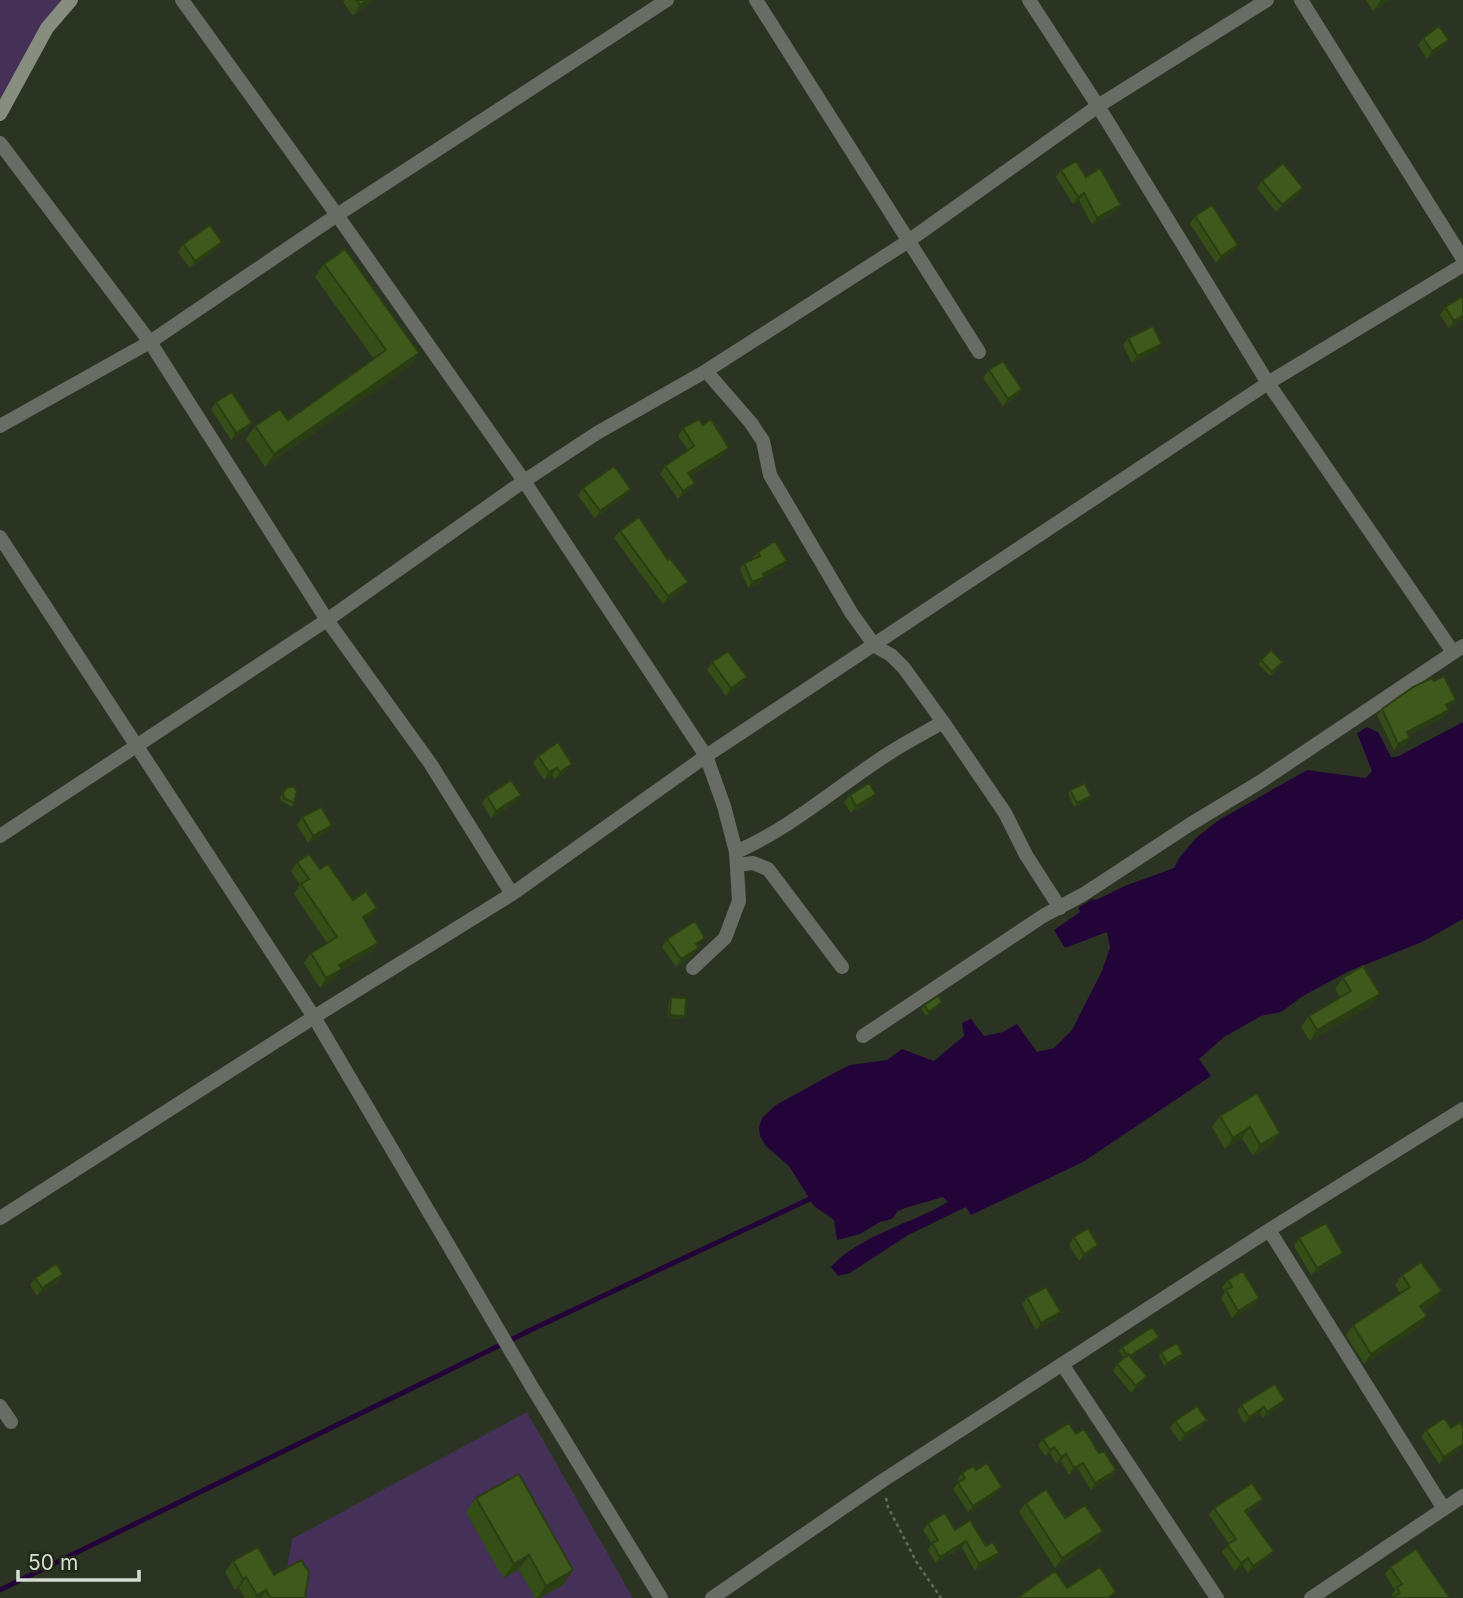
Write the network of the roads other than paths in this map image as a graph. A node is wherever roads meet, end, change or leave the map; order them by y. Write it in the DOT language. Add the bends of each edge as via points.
graph roads {
  1 [pos="71,0"];
  2 [pos="182,0"];
  3 [pos="667,0"];
  4 [pos="756,0"];
  5 [pos="1029,0"];
  6 [pos="1267,0"];
  7 [pos="1301,0"];
  8 [pos="1098,106"];
  9 [pos="0,114"];
  10 [pos="0,143"];
  11 [pos="337,215"];
  12 [pos="907,242"];
  13 [pos="1463,259"];
  14 [pos="1463,265"];
  15 [pos="150,341"];
  16 [pos="979,352"];
  17 [pos="706,371"];
  18 [pos="1268,383"];
  19 [pos="0,426"];
  20 [pos="524,481"];
  21 [pos="0,537"];
  22 [pos="327,620"];
  23 [pos="875,646"];
  24 [pos="1458,649"];
  25 [pos="943,722"];
  26 [pos="136,747"];
  27 [pos="706,756"];
  28 [pos="0,836"];
  29 [pos="737,859"];
  30 [pos="512,894"];
  31 [pos="1060,908"];
  32 [pos="842,967"];
  33 [pos="694,968"];
  34 [pos="314,1017"];
  35 [pos="863,1036"];
  36 [pos="1461,1114"];
  37 [pos="0,1218"];
  38 [pos="1269,1230"];
  39 [pos="1062,1364"];
  40 [pos="0,1406"];
  41 [pos="10,1422"];
  42 [pos="1463,1496"];
  43 [pos="1444,1510"];
  44 [pos="661,1598"];
  45 [pos="712,1598"];
  46 [pos="1217,1598"];
  47 [pos="1311,1598"];
  1 -- 9 [label="main road" via="47,27"];
  2 -- 11 [label="street"];
  3 -- 11 [label="street"];
  4 -- 12 [label="street"];
  5 -- 8 [label="street"];
  6 -- 8 [label="street"];
  7 -- 13 [label="street"];
  8 -- 12 [label="street"];
  8 -- 18 [label="street"];
  10 -- 15 [label="street"];
  11 -- 15 [label="street"];
  11 -- 20 [label="street"];
  12 -- 16 [label="street"];
  12 -- 17 [label="street"];
  14 -- 18 [label="street"];
  15 -- 19 [label="street"];
  15 -- 22 [label="street"];
  17 -- 20 [label="street"];
  17 -- 23 [label="street" via="763,441 770,475"];
  18 -- 23 [label="street"];
  18 -- 24 [label="street"];
  20 -- 22 [label="street"];
  20 -- 27 [label="street"];
  21 -- 26 [label="street"];
  22 -- 26 [label="street"];
  22 -- 30 [label="street" via="430,763"];
  23 -- 25 [label="street" via="904,668"];
  23 -- 27 [label="street"];
  24 -- 31 [label="street"];
  25 -- 29 [label="street" via="890,752"];
  25 -- 31 [label="street" via="1005,813"];
  26 -- 28 [label="street"];
  26 -- 34 [label="street"];
  27 -- 29 [label="street"];
  27 -- 30 [label="street"];
  29 -- 32 [label="street" via="768,869"];
  29 -- 33 [label="street" via="739,901 725,938"];
  30 -- 34 [label="street"];
  31 -- 35 [label="street"];
  34 -- 37 [label="street"];
  34 -- 44 [label="street"];
  36 -- 38 [label="street"];
  38 -- 39 [label="street"];
  38 -- 43 [label="street"];
  39 -- 45 [label="street"];
  39 -- 46 [label="street"];
  40 -- 41 [label="street"];
  42 -- 43 [label="street"];
  43 -- 47 [label="street"];
}
